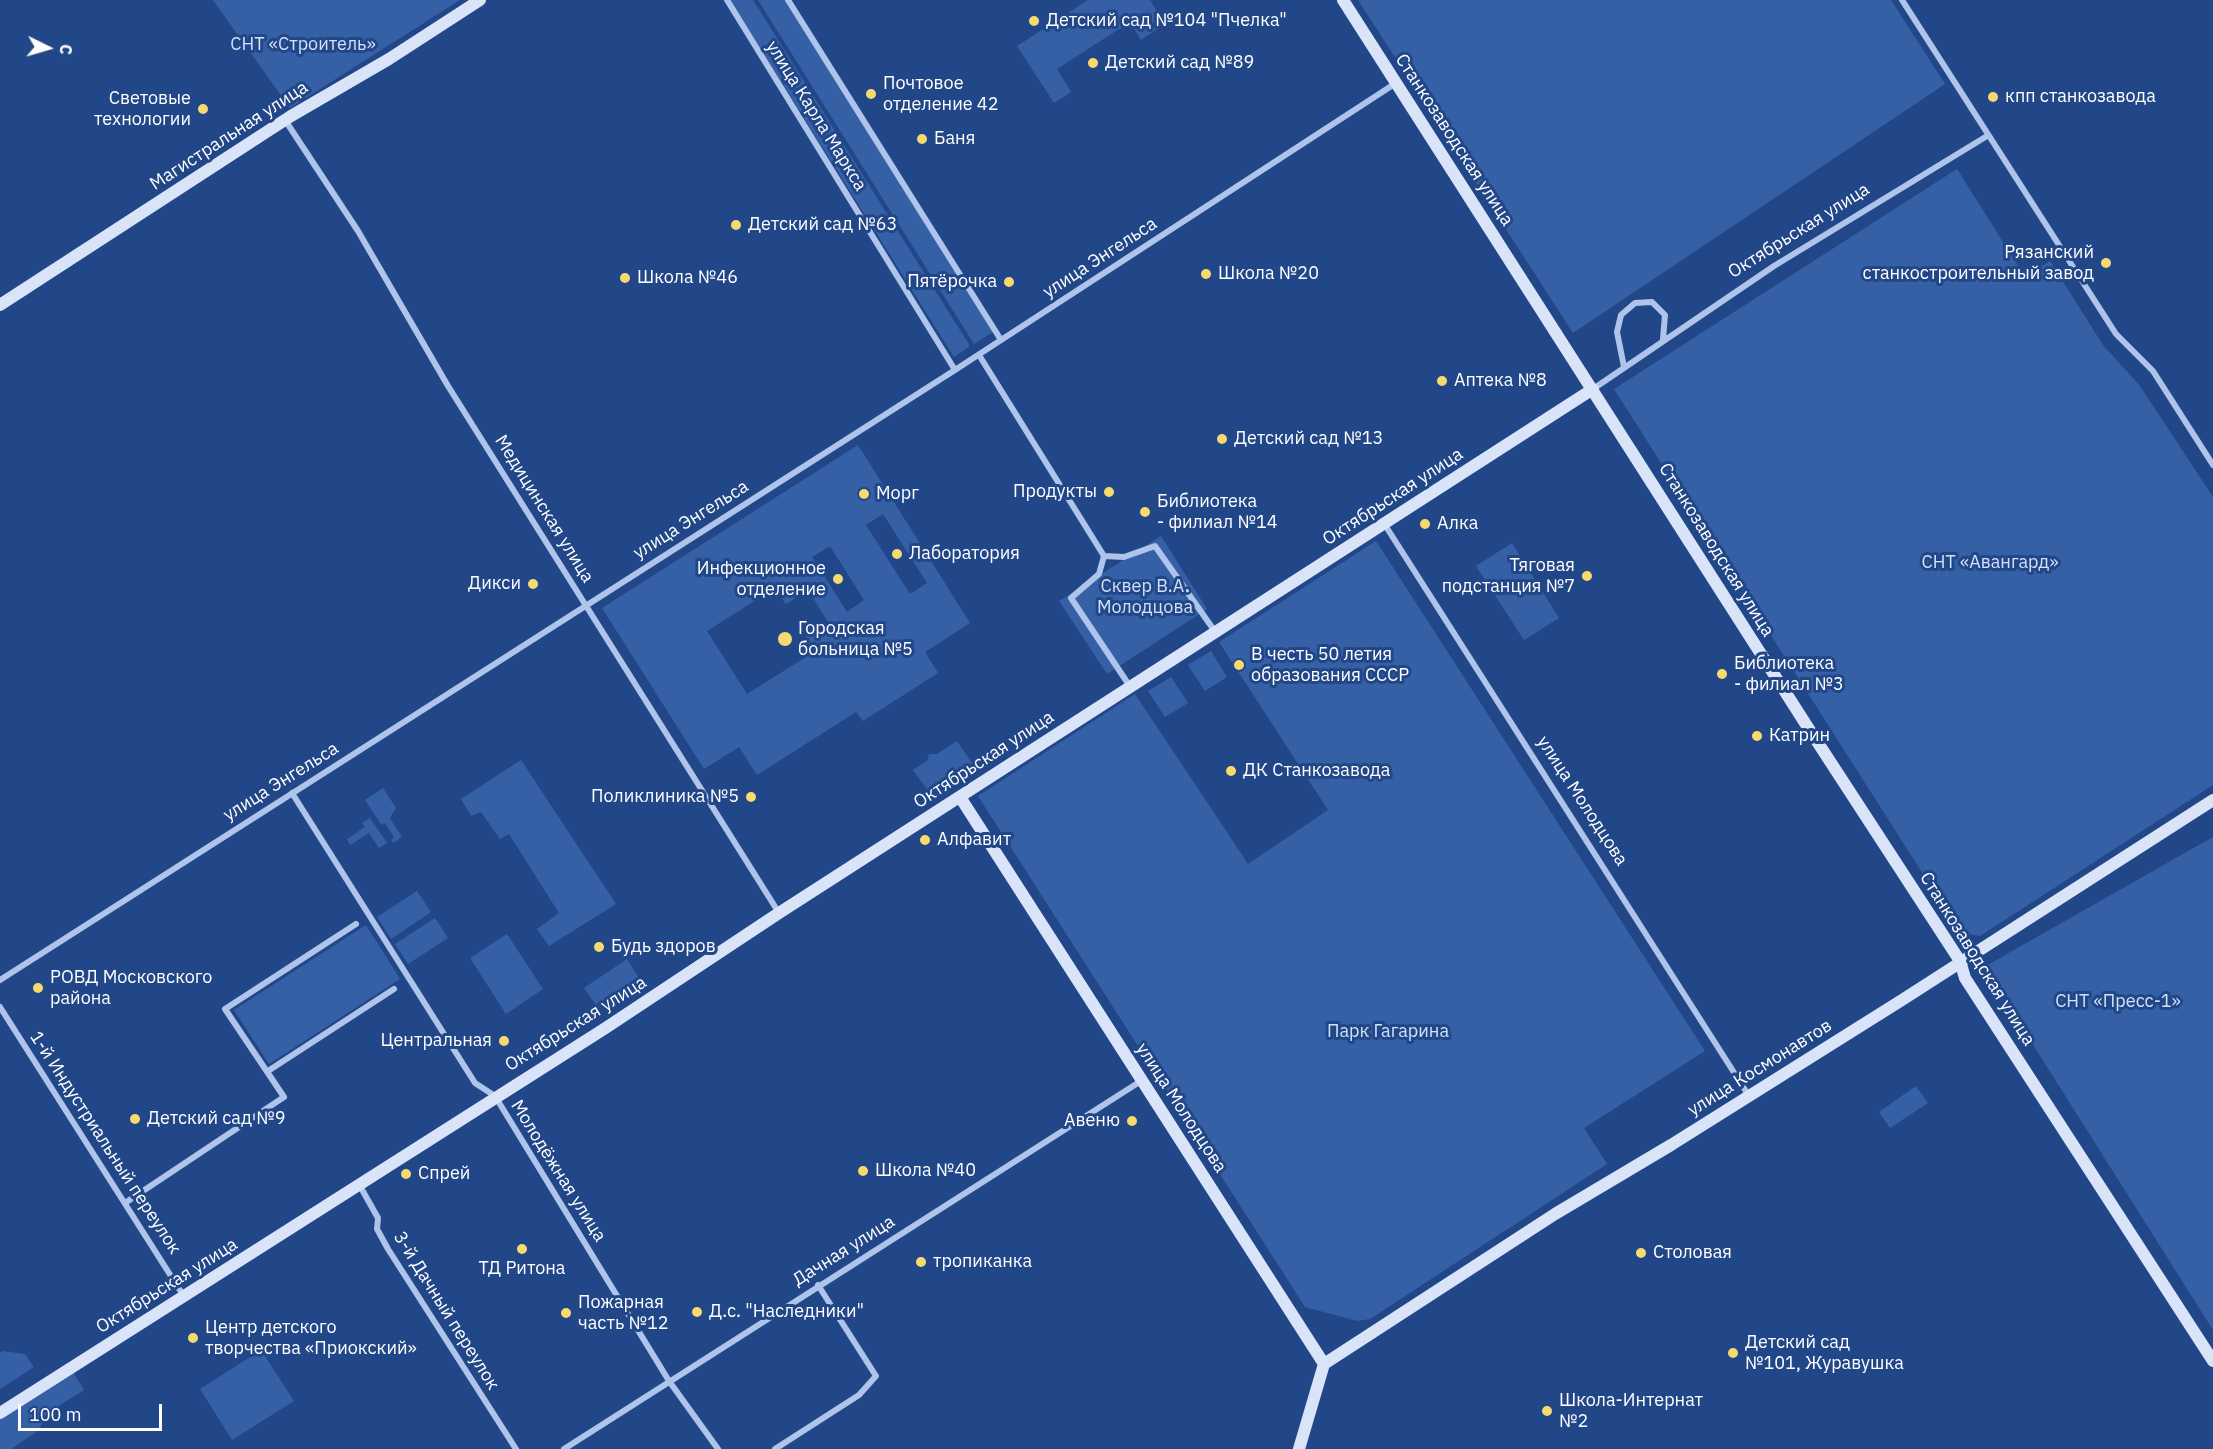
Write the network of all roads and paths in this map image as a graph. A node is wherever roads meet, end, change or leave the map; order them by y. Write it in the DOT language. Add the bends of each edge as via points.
graph roads {
  1 [pos="480,0"];
  2 [pos="726,0"];
  3 [pos="788,0"];
  4 [pos="1343,0"];
  5 [pos="1902,0"];
  6 [pos="1396,83"];
  7 [pos="285,120"];
  8 [pos="1987,136"];
  9 [pos="0,305"];
  10 [pos="1663,339"];
  11 [pos="1001,340"];
  12 [pos="979,355"];
  13 [pos="1624,367"];
  14 [pos="955,370"];
  15 [pos="1593,389"];
  16 [pos="2213,465"];
  17 [pos="1385,525"];
  18 [pos="1104,556"];
  19 [pos="587,604"];
  20 [pos="1216,634"];
  21 [pos="1131,688"];
  22 [pos="292,793"];
  23 [pos="960,797"];
  24 [pos="2213,800"];
  25 [pos="779,913"];
  26 [pos="356,924"];
  27 [pos="1960,961"];
  28 [pos="0,980"];
  29 [pos="394,989"];
  30 [pos="0,1007"];
  31 [pos="267,1071"];
  32 [pos="1141,1081"];
  33 [pos="495,1096"];
  34 [pos="1749,1096"];
  35 [pos="360,1186"];
  36 [pos="125,1203"];
  37 [pos="818,1285"];
  38 [pos="183,1295"];
  39 [pos="2213,1361"];
  40 [pos="1324,1364"];
  41 [pos="669,1381"];
  42 [pos="0,1413"];
  43 [pos="516,1449"];
  44 [pos="564,1449"];
  45 [pos="718,1449"];
  46 [pos="775,1449"];
  47 [pos="1299,1449"];
  1 -- 7 [label="street, Магистральная улица"];
  2 -- 14 [label="street, улица Карла Маркса"];
  3 -- 11 [label="street, улица Карла Маркса"];
  4 -- 6 [label="street, Станкозаводская улица"];
  5 -- 8 [label="street"];
  6 -- 11 [label="street, улица Энгельса"];
  6 -- 15 [label="street, Станкозаводская улица"];
  7 -- 9 [label="street, Магистральная улица"];
  7 -- 19 [label="street, Медицинская улица" via="358,231 448,386"];
  8 -- 10 [label="street, Октябрьская улица"];
  8 -- 16 [label="street" via="2116,334 2152,371"];
  10 -- 13 [label="street, Октябрьская улица"];
  10 -- 13 [label="street" via="1665,315 1652,302 1635,303 1621,315 1617,332"];
  11 -- 12 [label="street, улица Энгельса"];
  12 -- 14 [label="street, улица Энгельса"];
  12 -- 18 [label="street"];
  13 -- 15 [label="street, Октябрьская улица"];
  14 -- 19 [label="street, улица Энгельса"];
  15 -- 17 [label="street, Октябрьская улица"];
  15 -- 27 [label="street, Станкозаводская улица"];
  17 -- 20 [label="street, Октябрьская улица"];
  17 -- 34 [label="street, улица Молодцова"];
  18 -- 20 [label="street" via="1124,557 1155,546"];
  18 -- 21 [label="street" via="1099,574 1071,598"];
  19 -- 22 [label="street, улица Энгельса"];
  19 -- 25 [label="street, Медицинская улица"];
  20 -- 21 [label="street, Октябрьская улица"];
  21 -- 23 [label="street, Октябрьская улица"];
  22 -- 28 [label="street, улица Энгельса"];
  22 -- 33 [label="street, Молодёжная улица" via="475,1083"];
  23 -- 25 [label="street, Октябрьская улица"];
  23 -- 32 [label="street, улица Молодцова"];
  24 -- 27 [label="street, улица Космонавтов"];
  25 -- 33 [label="street, Октябрьская улица"];
  26 -- 31 [label="street" via="225,1009"];
  27 -- 34 [label="street, улица Космонавтов"];
  27 -- 39 [label="street, Станкозаводская улица" via="1965,978"];
  29 -- 31 [label="street"];
  30 -- 36 [label="street, 1-й Индустриальный переулок"];
  31 -- 36 [label="street" via="284,1097"];
  32 -- 37 [label="street, Дачная улица"];
  32 -- 40 [label="street, улица Молодцова"];
  33 -- 35 [label="street, Октябрьская улица"];
  33 -- 41 [label="street, Молодёжная улица"];
  34 -- 40 [label="street, улица Космонавтов" via="1569,1204"];
  35 -- 38 [label="street, Октябрьская улица"];
  35 -- 43 [label="street, 3-й Дачный переулок" via="378,1218 377,1229 388,1249"];
  36 -- 38 [label="street, 1-й Индустриальный переулок"];
  37 -- 41 [label="street, Дачная улица"];
  37 -- 46 [label="street" via="876,1376 859,1395"];
  38 -- 42 [label="street, Октябрьская улица"];
  40 -- 47 [label="street"];
  41 -- 44 [label="street, Дачная улица"];
  41 -- 45 [label="street, Молодёжная улица"];
}
